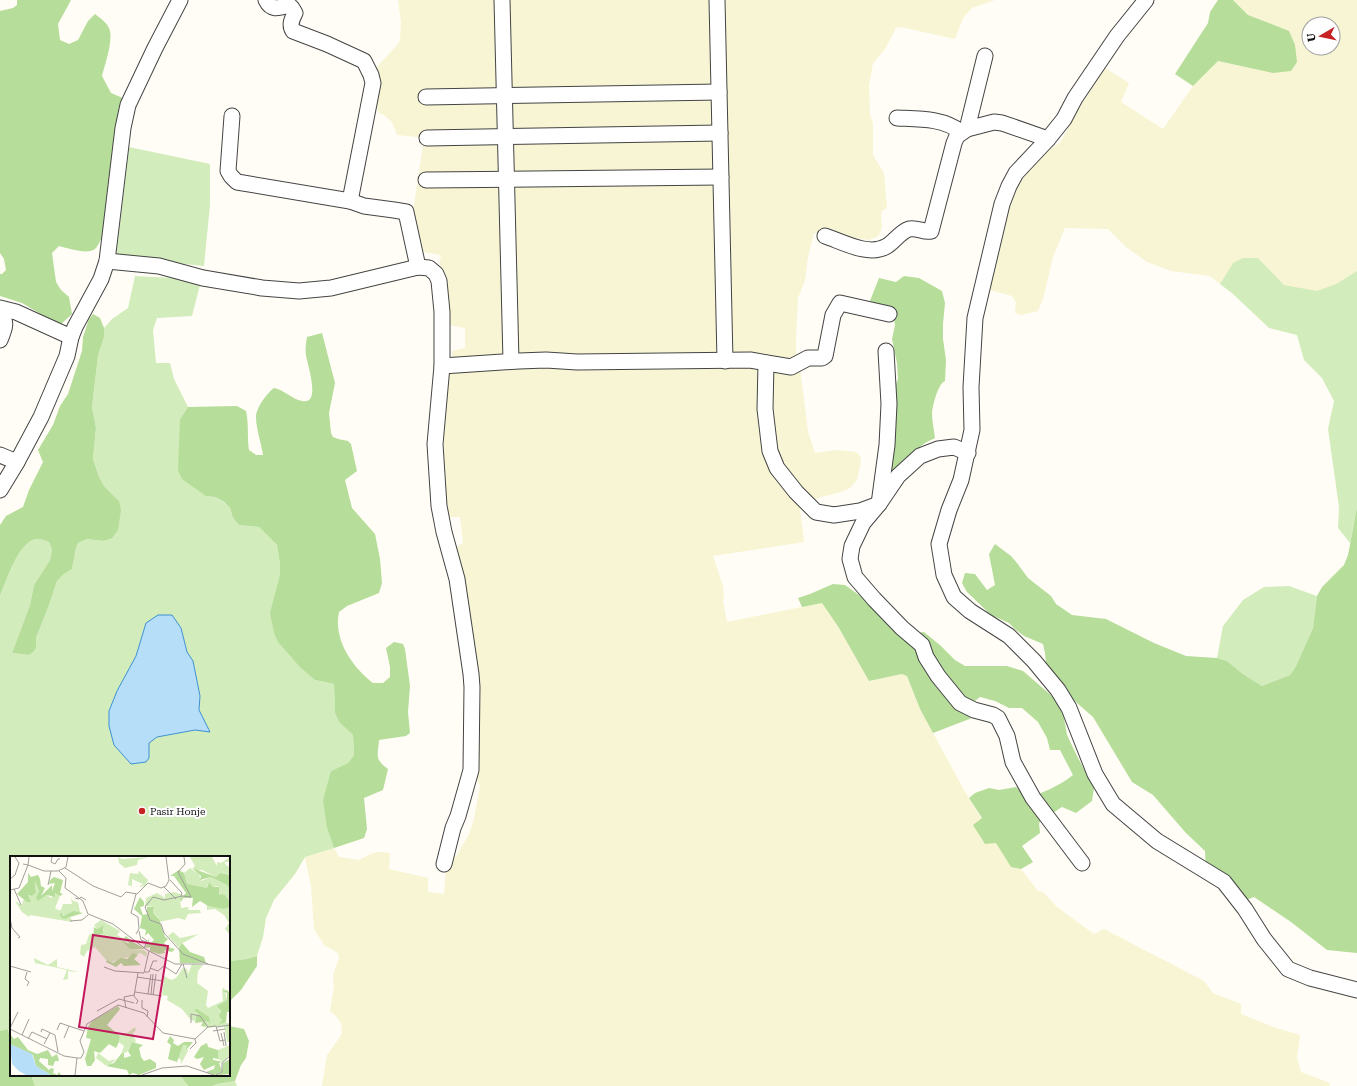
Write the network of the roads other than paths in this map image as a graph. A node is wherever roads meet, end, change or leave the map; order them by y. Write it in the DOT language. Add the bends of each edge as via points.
graph roads {
  1 [pos="180,0"];
  2 [pos="266,0"];
  3 [pos="502,0"];
  4 [pos="717,0"];
  5 [pos="1146,0"];
  6 [pos="293,4"];
  7 [pos="985,56"];
  8 [pos="719,92"];
  9 [pos="504,96"];
  10 [pos="426,97"];
  11 [pos="232,116"];
  12 [pos="897,118"];
  13 [pos="964,131"];
  14 [pos="720,133"];
  15 [pos="427,138"];
  16 [pos="505,138"];
  17 [pos="1048,139"];
  18 [pos="721,177"];
  19 [pos="506,179"];
  20 [pos="426,180"];
  21 [pos="350,201"];
  22 [pos="825,236"];
  23 [pos="107,261"];
  24 [pos="418,267"];
  25 [pos="0,308"];
  26 [pos="889,314"];
  27 [pos="0,315"];
  28 [pos="71,337"];
  29 [pos="0,340"];
  30 [pos="886,351"];
  31 [pos="510,361"];
  32 [pos="725,361"];
  33 [pos="766,363"];
  34 [pos="442,366"];
  35 [pos="968,453"];
  36 [pos="0,455"];
  37 [pos="17,462"];
  38 [pos="0,490"];
  39 [pos="879,504"];
  40 [pos="1082,863"];
  41 [pos="444,864"];
  42 [pos="1357,990"];
  1 -- 23 [label="street" via="128,105"];
  2 -- 6 [label="street" via="272,8 279,9"];
  3 -- 9 [label="street"];
  4 -- 8 [label="street"];
  5 -- 17 [label="street" via="1117,36 1064,119"];
  6 -- 21 [label="street" via="295,13 291,28 294,31 364,61 371,75 373,83"];
  7 -- 13 [label="street"];
  8 -- 9 [label="street"];
  8 -- 14 [label="street"];
  9 -- 10 [label="street"];
  9 -- 16 [label="street"];
  11 -- 21 [label="street" via="228,171 237,182"];
  12 -- 13 [label="street" via="936,120"];
  13 -- 17 [label="street" via="994,122"];
  13 -- 22 [label="street" via="954,142 931,231 910,229 890,244 876,250"];
  14 -- 16 [label="street"];
  14 -- 18 [label="street"];
  15 -- 16 [label="street"];
  16 -- 19 [label="street"];
  17 -- 35 [label="street" via="1016,173 1002,204 974,318 972,430"];
  18 -- 19 [label="street"];
  18 -- 32 [label="street"];
  19 -- 20 [label="street"];
  19 -- 31 [label="street"];
  21 -- 24 [label="street" via="364,206 406,212"];
  23 -- 24 [label="street" via="159,266 203,278 262,288 299,290 331,288"];
  23 -- 28 [label="street" via="101,280"];
  24 -- 34 [label="street" via="429,268 439,281"];
  25 -- 28 [label="street" via="28,316"];
  26 -- 33 [label="street" via="840,302 834,315 824,357 808,358 791,367"];
  27 -- 29 [label="street" via="5,323"];
  28 -- 37 [label="street" via="67,356 41,416"];
  30 -- 39 [label="street" via="889,404 887,445"];
  31 -- 32 [label="street"];
  31 -- 34 [label="street"];
  32 -- 33 [label="street" via="750,360"];
  33 -- 39 [label="street" via="767,436 776,468 816,512 834,515 860,511"];
  34 -- 41 [label="street" via="435,444 439,506 457,579 472,687 471,770"];
  35 -- 39 [label="street" via="954,447 938,448 920,456 898,476"];
  35 -- 42 [label="street" via="939,544 944,575 954,598 1009,636 1058,690 1069,708 1095,774 1113,804 1157,841 1224,882 1288,969 1310,978"];
  36 -- 37 [label="street"];
  37 -- 38 [label="street"];
  39 -- 40 [label="street" via="863,523 852,546 850,559 855,577 902,628 922,644 926,657 938,676 960,703 998,718 1007,736 1013,762 1030,792"];
}
